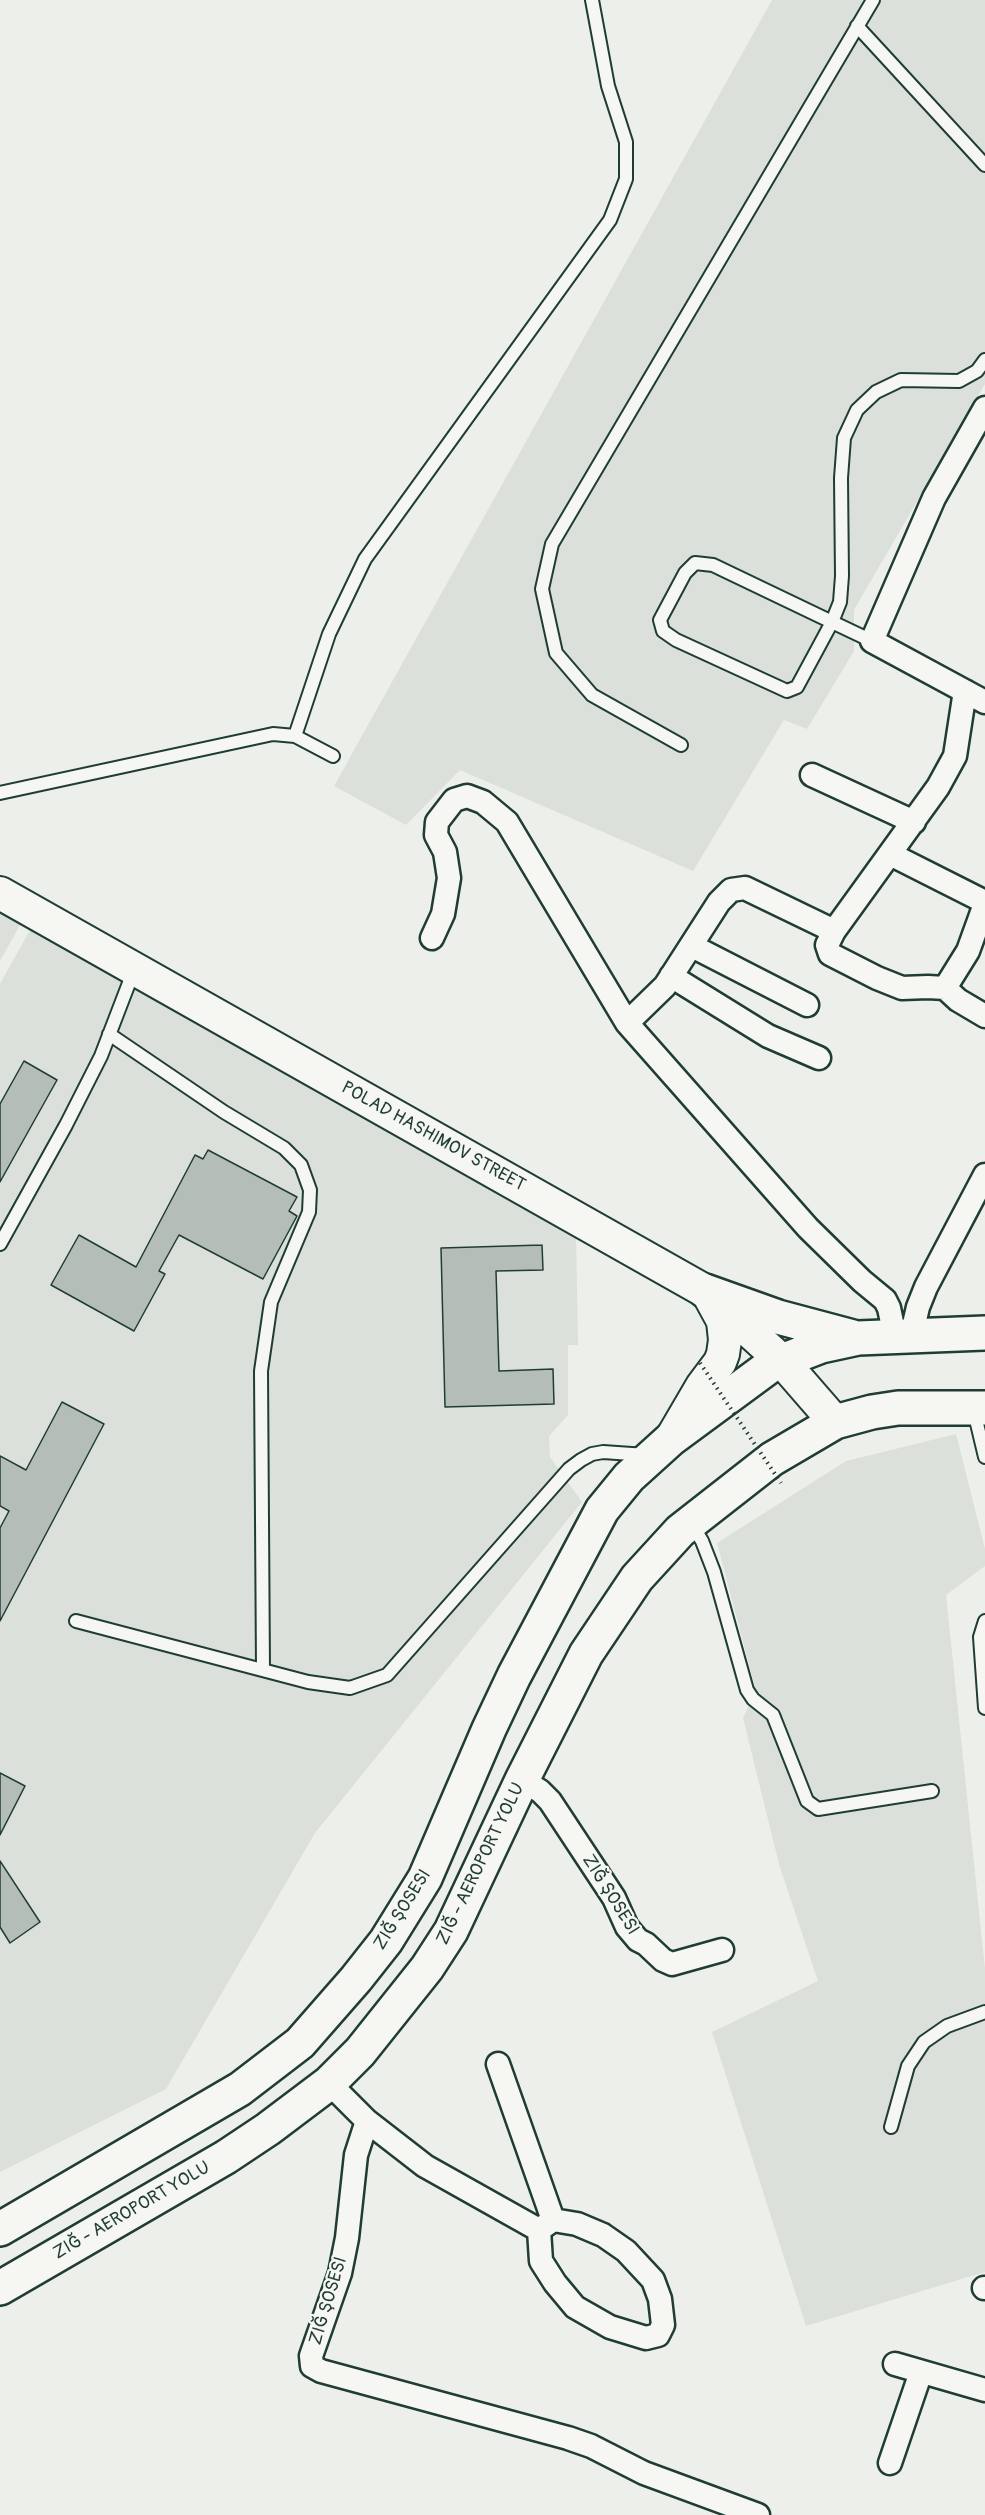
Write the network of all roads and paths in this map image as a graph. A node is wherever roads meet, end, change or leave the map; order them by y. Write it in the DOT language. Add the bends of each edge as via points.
graph roads {
  1 [pos="592,0"];
  2 [pos="873,0"];
  3 [pos="857,26"];
  4 [pos="985,165"];
  5 [pos="985,360"];
  6 [pos="985,408"];
  7 [pos="832,622"];
  8 [pos="872,641"];
  9 [pos="965,691"];
  10 [pos="985,702"];
  11 [pos="295,736"];
  12 [pos="681,745"];
  13 [pos="333,756"];
  14 [pos="812,775"];
  15 [pos="0,793"];
  16 [pos="914,822"];
  17 [pos="890,854"];
  18 [pos="0,893"];
  19 [pos="985,903"];
  20 [pos="834,931"];
  21 [pos="432,938"];
  22 [pos="692,946"];
  23 [pos="135,969"];
  24 [pos="671,976"];
  25 [pos="945,988"];
  26 [pos="807,1005"];
  27 [pos="985,1016"];
  28 [pos="627,1023"];
  29 [pos="109,1034"];
  30 [pos="819,1058"];
  31 [pos="985,1175"];
  32 [pos="0,1244"];
  33 [pos="705,1291"];
  34 [pos="985,1333"];
  35 [pos="903,1337"];
  36 [pos="858,1338"];
  37 [pos="782,1361"];
  38 [pos="700,1363"];
  39 [pos="979,1407"];
  40 [pos="835,1422"];
  41 [pos="662,1447"];
  42 [pos="985,1457"];
  43 [pos="781,1483"];
  44 [pos="690,1522"];
  45 [pos="76,1621"];
  46 [pos="985,1621"];
  47 [pos="263,1670"];
  48 [pos="985,1708"];
  49 [pos="522,1780"];
  50 [pos="932,1791"];
  51 [pos="722,1950"];
  52 [pos="985,2012"];
  53 [pos="498,2064"];
  54 [pos="329,2083"];
  55 [pos="367,2121"];
  56 [pos="891,2127"];
  57 [pos="546,2225"];
  58 [pos="0,2229"];
  59 [pos="0,2288"];
  60 [pos="895,2364"];
  61 [pos="921,2372"];
  62 [pos="985,2390"];
  63 [pos="890,2463"];
  64 [pos="758,2515"];
  1 -- 11 [label="lane" via="608,86 626,142 626,179 610,220 365,559 329,634"];
  2 -- 3 [label="lane"];
  3 -- 4 [label="lane"];
  3 -- 12 [label="lane" via="552,544 542,589 556,653 592,695"];
  5 -- 7 [label="lane" via="959,381 902,380 876,392 857,410 844,438 842,576 840,602"];
  6 -- 8 [label="street" via="934,498"];
  7 -- 7 [label="lane" via="713,565 695,564 685,573 660,620 663,631 676,640 787,691 797,687"];
  7 -- 8 [label="lane"];
  8 -- 9 [label="street"];
  9 -- 10 [label="street"];
  9 -- 16 [label="street" via="955,756"];
  11 -- 13 [label="lane"];
  11 -- 15 [label="lane" via="273,734"];
  14 -- 16 [label="street"];
  16 -- 17 [label="street"];
  17 -- 19 [label="street"];
  17 -- 20 [label="street"];
  18 -- 23 [label="street, POLAD HASHIMOV STREET"];
  19 -- 25 [label="street" via="968,951"];
  20 -- 22 [label="street" via="745,888 731,890 719,902"];
  20 -- 25 [label="street" via="827,945 830,954 839,959 902,988"];
  21 -- 28 [label="street" via="443,914 449,878 446,852 436,835 437,822 454,800 467,796 483,802 507,822"];
  22 -- 24 [label="street"];
  22 -- 26 [label="street"];
  23 -- 29 [label="lane"];
  23 -- 33 [label="street, POLAD HASHIMOV STREET"];
  24 -- 28 [label="street"];
  24 -- 30 [label="street" via="768,1036"];
  25 -- 27 [label="street"];
  28 -- 35 [label="street" via="808,1228 885,1300"];
  29 -- 32 [label="lane" via="66,1125"];
  29 -- 47 [label="lane" via="284,1148 301,1165 310,1190 309,1212 271,1302 261,1371"];
  31 -- 35 [label="street"];
  33 -- 36 [label="highway" via="778,1317"];
  33 -- 37 [label="street, POLAD HASHIMOV STREET"];
  33 -- 41 [label="street" via="723,1321 723,1354"];
  34 -- 35 [label="highway"];
  35 -- 36 [label="highway"];
  36 -- 37 [label="highway" via="821,1346"];
  37 -- 40 [label="street, POLAD HASHIMOV STREET"];
  37 -- 41 [label="highway" via="764,1370"];
  38 -- 43 [label="path, bridge"];
  39 -- 40 [label="highway" via="898,1408"];
  39 -- 42 [label="lane"];
  40 -- 44 [label="highway" via="772,1459"];
  41 -- 47 [label="lane" via="592,1454 569,1469 387,1675 350,1689"];
  41 -- 58 [label="highway" via="629,1477 602,1510 504,1697 424,1878 397,1925 357,1979 300,2043 240,2089"];
  44 -- 49 [label="highway" via="648,1564 620,1600 586,1654"];
  44 -- 50 [label="lane" via="714,1572 747,1690 773,1714 807,1801 818,1809"];
  45 -- 47 [label="lane"];
  46 -- 48 [label="lane" via="980,1636"];
  49 -- 51 [label="street" via="550,1802 638,1940 672,1964"];
  49 -- 54 [label="highway" via="466,1902 439,1950 394,2012"];
  52 -- 56 [label="lane" via="946,2026 924,2042 908,2066"];
  53 -- 57 [label="street"];
  54 -- 55 [label="street"];
  54 -- 59 [label="highway" via="226,2157"];
  55 -- 57 [label="street" via="424,2166"];
  55 -- 64 [label="street" via="356,2155 348,2238 311,2356 312,2366 321,2372 568,2438 644,2473"];
  57 -- 57 [label="street" via="541,2261 575,2307 610,2327 646,2338 658,2335 663,2325 653,2280 626,2251 577,2224"];
  60 -- 61 [label="street"];
  61 -- 62 [label="street"];
  61 -- 63 [label="street"];
}
